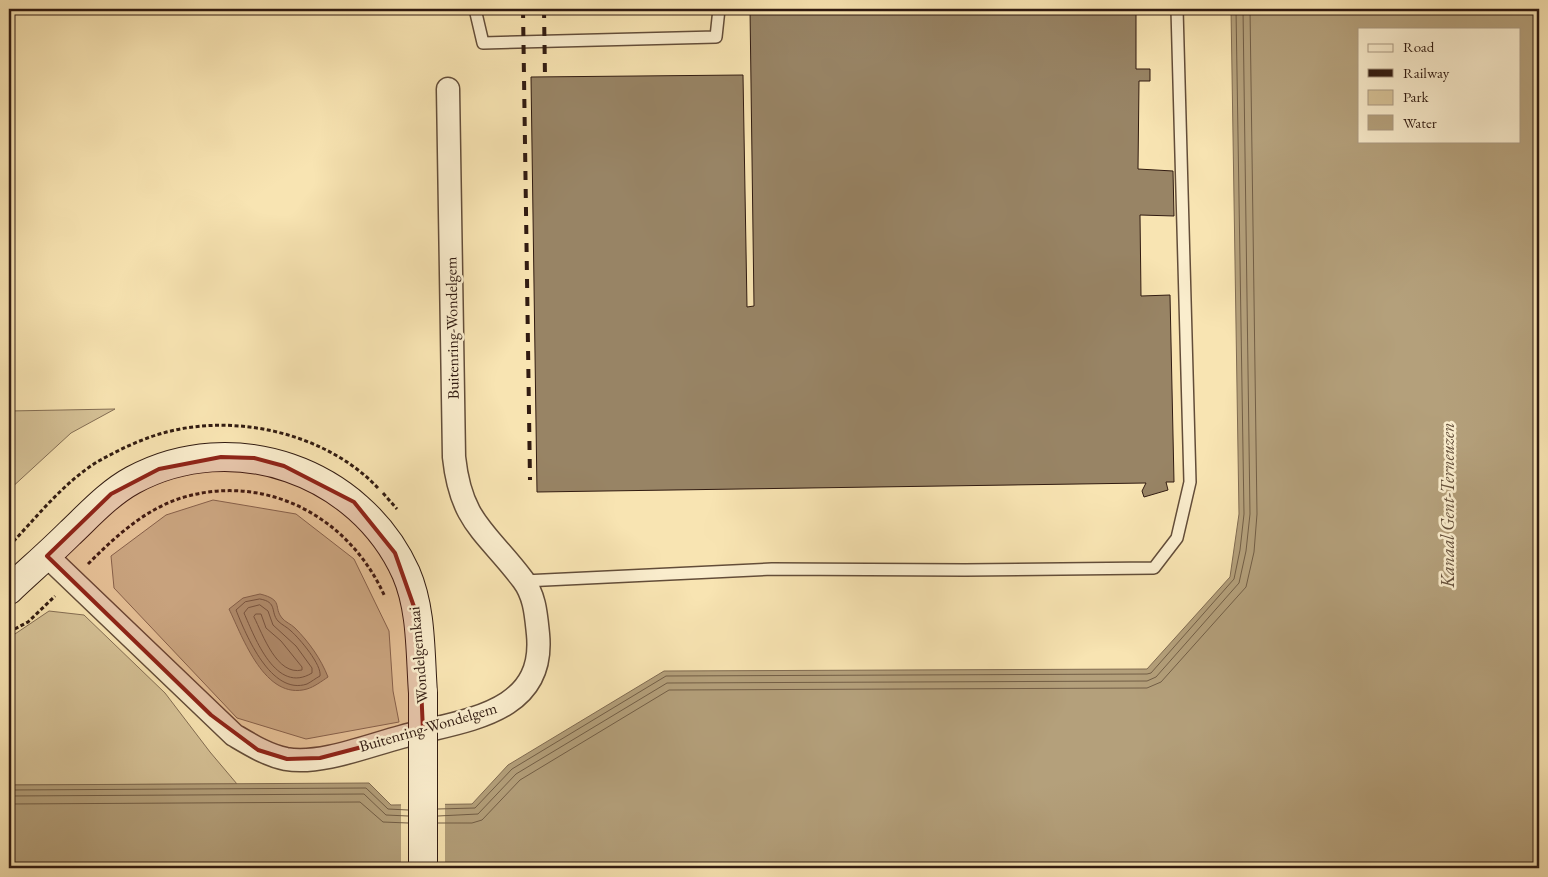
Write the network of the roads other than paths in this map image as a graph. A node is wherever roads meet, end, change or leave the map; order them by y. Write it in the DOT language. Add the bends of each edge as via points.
graph roads {
  1 [pos="475,9"];
  2 [pos="719,9"];
  3 [pos="1177,9"];
  4 [pos="448,89"];
  5 [pos="47,556"];
  6 [pos="524,581"];
  7 [pos="9,590"];
  8 [pos="423,868"];
  1 -- 2 [label="lane" via="483,43 716,37"];
  3 -- 6 [label="lane" via="1190,482 1177,538 1154,568 772,569"];
  4 -- 6 [label="street, Buitenring-Wondelgem" via="457,482 478,529"];
  5 -- 6 [label="street, Buitenring-Wondelgem" via="234,735 258,750 287,759 320,758 489,713 516,699 537,666 539,647 534,602"];
  5 -- 7 [label="main road, Wondelgemkaai"];
  5 -- 8 [label="main road, Wondelgemkaai, bridge" via="111,494 134,479 188,461 254,458 284,466 354,502 396,552 418,618"];
}
